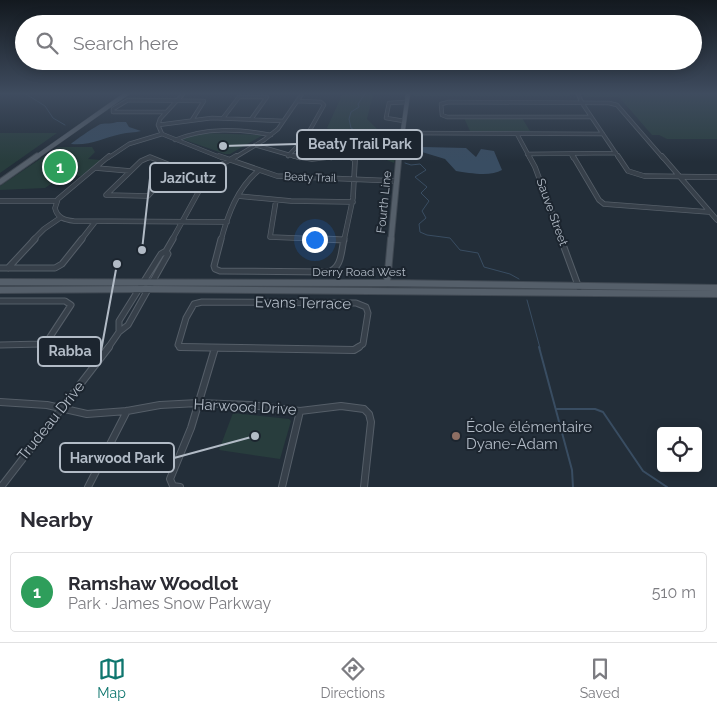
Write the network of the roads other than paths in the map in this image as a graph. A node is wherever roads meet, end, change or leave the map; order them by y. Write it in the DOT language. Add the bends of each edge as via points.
graph roads {
  1 [pos="93,117"];
  2 [pos="163,117"];
  3 [pos="194,117"];
  4 [pos="285,117"];
  5 [pos="317,117"];
  6 [pos="386,117"];
  7 [pos="404,117"];
  8 [pos="552,117"];
  9 [pos="591,117"];
  10 [pos="629,117"];
  11 [pos="223,118"];
  12 [pos="252,118"];
  13 [pos="192,120"];
  14 [pos="283,120"];
  15 [pos="404,121"];
  16 [pos="158,125"];
  17 [pos="403,133"];
  18 [pos="162,134"];
  19 [pos="517,134"];
  20 [pos="603,134"];
  21 [pos="271,135"];
  22 [pos="175,140"];
  23 [pos="303,141"];
  24 [pos="255,145"];
  25 [pos="616,153"];
  26 [pos="346,154"];
  27 [pos="527,154"];
  28 [pos="571,154"];
  29 [pos="288,156"];
  30 [pos="30,160"];
  31 [pos="229,160"];
  32 [pos="96,168"];
  33 [pos="130,171"];
  34 [pos="258,171"];
  35 [pos="679,177"];
  36 [pos="717,177"];
  37 [pos="0,178"];
  38 [pos="354,179"];
  39 [pos="396,181"];
  40 [pos="0,182"];
  41 [pos="238,196"];
  42 [pos="276,200"];
  43 [pos="0,201"];
  44 [pos="56,201"];
  45 [pos="353,202"];
  46 [pos="710,212"];
  47 [pos="60,218"];
  48 [pos="717,220"];
  49 [pos="95,222"];
  50 [pos="181,222"];
  51 [pos="227,222"];
  52 [pos="344,240"];
  53 [pos="166,251"];
  54 [pos="0,268"];
  55 [pos="8,268"];
  56 [pos="0,282"];
  57 [pos="143,282"];
  58 [pos="152,282"];
  59 [pos="387,284"];
  60 [pos="717,288"];
  61 [pos="139,289"];
  62 [pos="148,289"];
  63 [pos="580,289"];
  64 [pos="0,290"];
  65 [pos="717,294"];
  66 [pos="0,300"];
  67 [pos="119,330"];
  68 [pos="0,345"];
  69 [pos="215,348"];
  70 [pos="0,402"];
  71 [pos="198,403"];
  72 [pos="61,409"];
  73 [pos="127,411"];
  74 [pos="300,411"];
  75 [pos="1,487"];
  76 [pos="88,487"];
  77 [pos="180,487"];
  78 [pos="282,487"];
  79 [pos="364,487"];
  1 -- 30 [label="main road"];
  2 -- 16 [label="street"];
  3 -- 13 [label="street"];
  4 -- 14 [label="street, Trudeau Drive"];
  5 -- 23 [label="street"];
  6 -- 15 [label="street" via="388,120"];
  7 -- 15 [label="main road, Fourth Line"];
  8 -- 9 [label="street"];
  9 -- 20 [label="street"];
  10 -- 35 [label="street"];
  11 -- 12 [label="street"];
  11 -- 13 [label="street"];
  12 -- 14 [label="street"];
  13 -- 16 [label="street"];
  14 -- 21 [label="street, Trudeau Drive"];
  15 -- 17 [label="main road, Fourth Line"];
  16 -- 18 [label="street"];
  17 -- 19 [label="street"];
  17 -- 39 [label="main road, Fourth Line"];
  18 -- 22 [label="street, Beaty Trail"];
  18 -- 32 [label="street" via="125,146"];
  19 -- 20 [label="street"];
  19 -- 27 [label="street, Sauve Street"];
  20 -- 25 [label="street"];
  21 -- 22 [label="street" via="205,132"];
  21 -- 24 [label="street, Trudeau Drive"];
  22 -- 31 [label="street, Beaty Trail"];
  23 -- 26 [label="street" via="330,144"];
  23 -- 29 [label="street"];
  24 -- 29 [label="street"];
  24 -- 31 [label="street, Trudeau Drive"];
  25 -- 28 [label="street"];
  25 -- 35 [label="street" via="632,173"];
  26 -- 29 [label="street" via="329,159"];
  26 -- 38 [label="street" via="355,160"];
  27 -- 28 [label="street"];
  27 -- 63 [label="street, Sauve Street" via="535,167"];
  28 -- 46 [label="street" via="604,204"];
  30 -- 37 [label="main road"];
  30 -- 40 [label="main road"];
  31 -- 34 [label="street, Beaty Trail"];
  31 -- 50 [label="street, Trudeau Drive" via="205,180"];
  32 -- 33 [label="street"];
  32 -- 44 [label="street"];
  33 -- 33 [label="street" via="150,157 174,167 148,196 106,195"];
  34 -- 38 [label="street, Beaty Trail" via="296,178"];
  34 -- 41 [label="street" via="244,182"];
  35 -- 36 [label="street"];
  35 -- 46 [label="street"];
  38 -- 39 [label="street, Beaty Trail"];
  38 -- 45 [label="street"];
  39 -- 59 [label="main road, Fourth Line"];
  41 -- 42 [label="street"];
  41 -- 51 [label="street"];
  42 -- 45 [label="street"];
  42 -- 52 [label="street" via="270,237"];
  43 -- 44 [label="street"];
  44 -- 47 [label="street" via="54,210"];
  45 -- 52 [label="street"];
  46 -- 48 [label="street"];
  47 -- 49 [label="street"];
  47 -- 55 [label="street" via="44,229"];
  49 -- 50 [label="street"];
  49 -- 55 [label="street" via="62,264 55,268"];
  50 -- 51 [label="street"];
  50 -- 53 [label="street, Trudeau Drive"];
  51 -- 52 [label="street" via="214,266 220,271 332,272 337,268"];
  53 -- 57 [label="street, Trudeau Drive"];
  53 -- 58 [label="street, Trudeau Drive" via="168,254"];
  54 -- 55 [label="street"];
  56 -- 57 [label="main road, Derry Road West"];
  57 -- 58 [label="main road, Derry Road West"];
  57 -- 61 [label="street, Trudeau Drive"];
  58 -- 59 [label="main road, Derry Road West"];
  58 -- 62 [label="street, Trudeau Drive"];
  59 -- 63 [label="main road, Derry Road West" via="529,285"];
  60 -- 63 [label="main road, Derry Road West"];
  61 -- 62 [label="main road, Derry Road West"];
  61 -- 64 [label="main road, Derry Road West"];
  61 -- 67 [label="street, Trudeau Drive" via="119,321"];
  62 -- 63 [label="main road, Derry Road West" via="533,292"];
  62 -- 67 [label="street, Trudeau Drive" via="128,325"];
  63 -- 65 [label="main road, Derry Road West"];
  66 -- 68 [label="street" via="66,301 71,305 45,342"];
  67 -- 72 [label="street, Trudeau Drive" via="104,356"];
  69 -- 69 [label="street, Evans Terrace" via="178,345 191,308 198,302 356,303 366,307 368,313 363,344 354,350"];
  69 -- 71 [label="street"];
  70 -- 72 [label="street, Harwood Drive"];
  71 -- 73 [label="street, Harwood Drive"];
  71 -- 74 [label="street, Harwood Drive" via="250,404"];
  71 -- 77 [label="street" via="170,479 174,486"];
  72 -- 73 [label="street, Harwood Drive" via="87,414"];
  72 -- 75 [label="street, Trudeau Drive"];
  73 -- 76 [label="street"];
  74 -- 78 [label="street"];
  74 -- 79 [label="street, Harwood Drive" via="341,406 368,412 372,422"];
}
